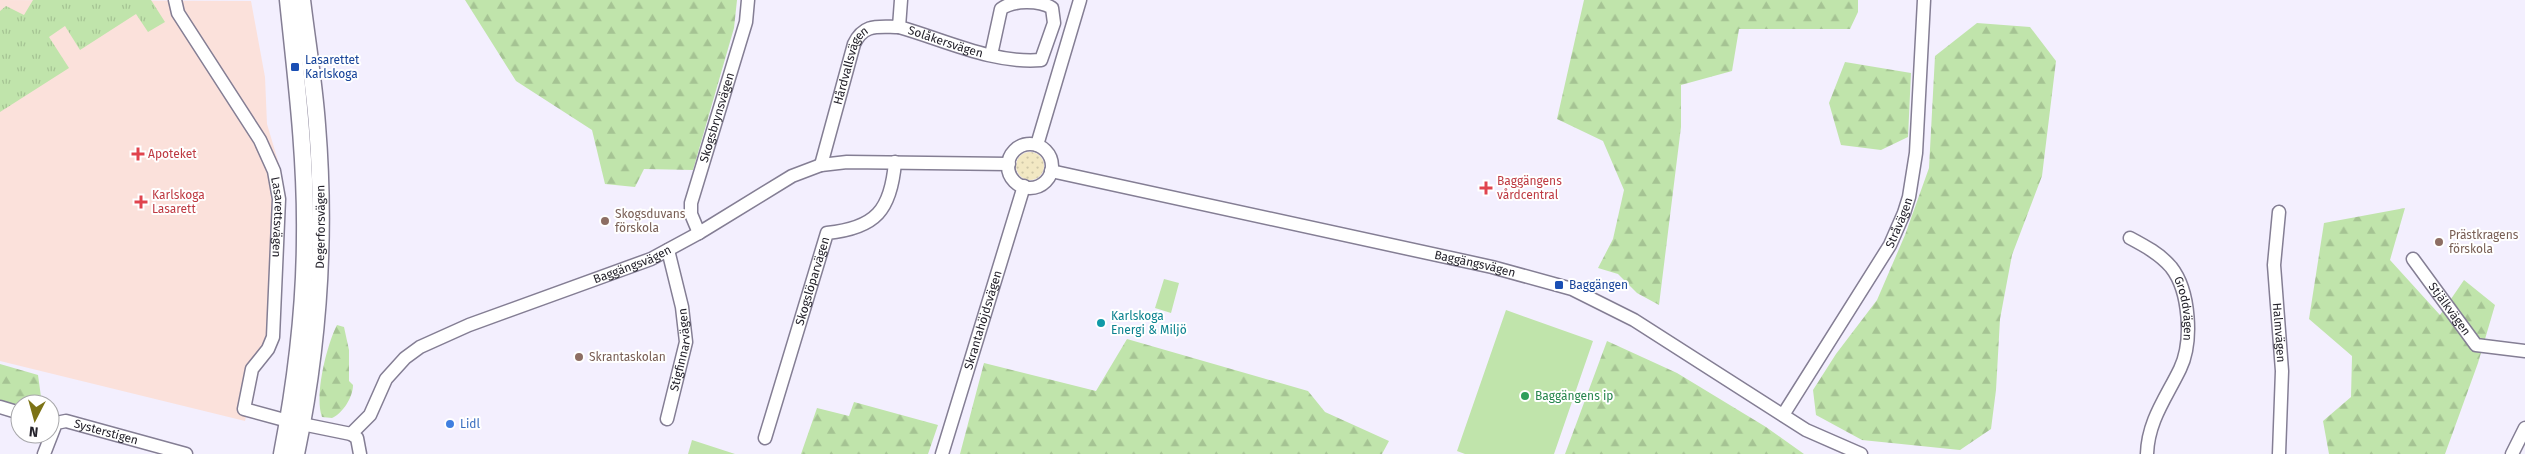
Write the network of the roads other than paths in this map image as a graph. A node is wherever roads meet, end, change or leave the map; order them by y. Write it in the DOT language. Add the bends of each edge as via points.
graph roads {
  1 [pos="175,0"];
  2 [pos="288,0"];
  3 [pos="302,0"];
  4 [pos="748,0"];
  5 [pos="901,0"];
  6 [pos="1080,0"];
  7 [pos="1924,0"];
  8 [pos="899,27"];
  9 [pos="991,55"];
  10 [pos="1037,145"];
  11 [pos="895,162"];
  12 [pos="1009,164"];
  13 [pos="820,165"];
  14 [pos="1051,171"];
  15 [pos="1024,186"];
  16 [pos="2279,212"];
  17 [pos="699,233"];
  18 [pos="2130,238"];
  19 [pos="668,250"];
  20 [pos="2413,259"];
  21 [pos="2525,351"];
  22 [pos="1783,415"];
  23 [pos="667,420"];
  24 [pos="60,422"];
  25 [pos="295,422"];
  26 [pos="2525,428"];
  27 [pos="351,434"];
  28 [pos="765,438"];
  29 [pos="1846,451"];
  30 [pos="186,454"];
  31 [pos="282,454"];
  32 [pos="296,454"];
  33 [pos="360,454"];
  34 [pos="942,454"];
  35 [pos="1861,454"];
  36 [pos="2147,454"];
  37 [pos="2279,454"];
  38 [pos="2512,454"];
  1 -- 25 [label="street, Lasarettsvägen" via="178,13 260,140 276,179 279,199 274,326 268,349 252,369 244,409"];
  2 -- 25 [label="main road, Degerforsvägen" via="302,142 305,236"];
  3 -- 25 [label="main road, Degerforsvägen" via="317,123 322,221 318,313"];
  4 -- 17 [label="street, Skogsbrynsvägen" via="746,22 691,203 691,214"];
  5 -- 8 [label="street"];
  6 -- 10 [label="street"];
  7 -- 22 [label="street, Stråvägen" via="1916,154 1904,213 1890,245"];
  8 -- 9 [label="street, Solåkersvägen"];
  8 -- 13 [label="street, Hårdvallsvägen" via="868,28 859,33"];
  9 -- 9 [label="street, Solåkersvägen" via="1041,60 1054,23 1052,8 1044,2 1006,4 1001,9"];
  10 -- 12 [label="street" via="1019,147 1011,155"];
  10 -- 14 [label="street" via="1050,157"];
  11 -- 12 [label="street, Baggängsvägen"];
  11 -- 13 [label="street, Baggängsvägen"];
  11 -- 28 [label="street, Skogslöparvägen" via="890,195 874,219 853,228 827,233"];
  12 -- 15 [label="street" via="1013,179"];
  13 -- 17 [label="street, Baggängsvägen" via="792,176"];
  14 -- 15 [label="street" via="1041,184"];
  14 -- 22 [label="street, Baggängsvägen" via="1492,266 1572,289 1634,320"];
  15 -- 34 [label="street, Skrantahöjdsvägen"];
  16 -- 37 [label="street, Halmvägen" via="2274,265 2282,371"];
  17 -- 19 [label="street, Baggängsvägen"];
  18 -- 36 [label="street, Groddvägen" via="2162,258 2176,274 2188,328 2186,356 2153,420"];
  19 -- 23 [label="street, Stigfinnarvägen" via="682,307 686,342"];
  19 -- 27 [label="street, Baggängsvägen" via="632,268 468,325 426,344 405,358 386,379 370,415"];
  20 -- 21 [label="street, Stjälkvägen" via="2476,345"];
  22 -- 29 [label="street, Baggängsvägen"];
  24 -- 30 [label="street, Systerstigen"];
  25 -- 27 [label="street, Lasarettsvägen"];
  25 -- 31 [label="main road, Degerforsvägen"];
  25 -- 32 [label="main road, Degerforsvägen"];
  26 -- 38 [label="street"];
  27 -- 33 [label="street" via="357,438"];
  29 -- 35 [label="street, Baggängsvägen"];
}
